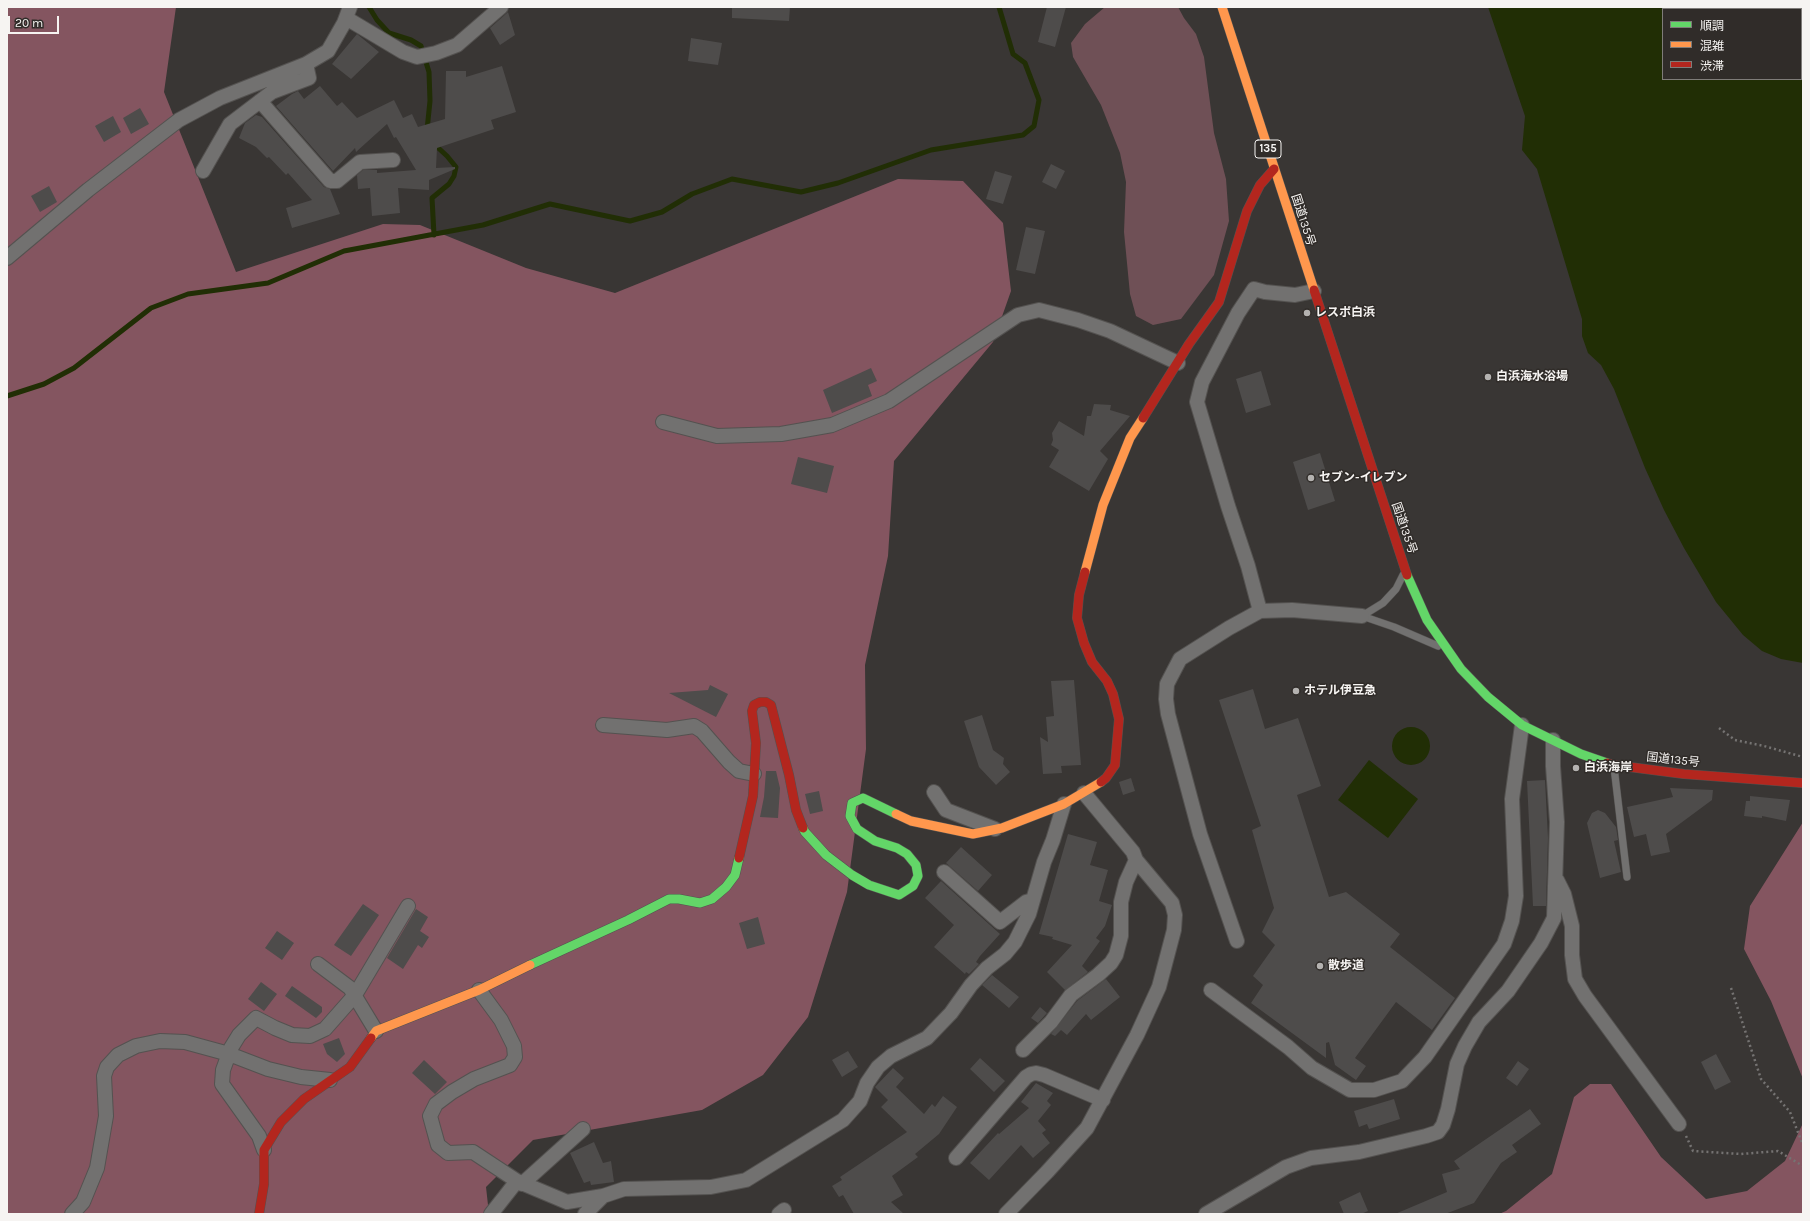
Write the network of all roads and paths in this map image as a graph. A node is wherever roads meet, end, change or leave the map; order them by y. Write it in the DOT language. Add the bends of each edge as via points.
graph roads {
  1 [pos="501,7"];
  2 [pos="1222,7"];
  3 [pos="348,13"];
  4 [pos="306,64"];
  5 [pos="260,101"];
  6 [pos="393,160"];
  7 [pos="1274,169"];
  8 [pos="203,171"];
  9 [pos="7,258"];
  10 [pos="1314,291"];
  11 [pos="1178,363"];
  12 [pos="663,422"];
  13 [pos="1405,570"];
  14 [pos="1260,611"];
  15 [pos="1362,616"];
  16 [pos="1446,649"];
  17 [pos="603,725"];
  18 [pos="1522,725"];
  19 [pos="1719,728"];
  20 [pos="1553,740"];
  21 [pos="1803,757"];
  22 [pos="1614,765"];
  23 [pos="754,774"];
  24 [pos="1803,782"];
  25 [pos="934,792"];
  26 [pos="1084,793"];
  27 [pos="1064,804"];
  28 [pos="995,829"];
  29 [pos="1136,860"];
  30 [pos="944,872"];
  31 [pos="1556,877"];
  32 [pos="1628,877"];
  33 [pos="1033,900"];
  34 [pos="408,906"];
  35 [pos="1237,941"];
  36 [pos="318,964"];
  37 [pos="1731,988"];
  38 [pos="479,990"];
  39 [pos="1211,990"];
  40 [pos="355,995"];
  41 [pos="376,1031"];
  42 [pos="1023,1050"];
  43 [pos="229,1054"];
  44 [pos="330,1080"];
  45 [pos="1103,1100"];
  46 [pos="1679,1124"];
  47 [pos="584,1129"];
  48 [pos="1803,1145"];
  49 [pos="264,1150"];
  50 [pos="956,1158"];
  51 [pos="1803,1166"];
  52 [pos="519,1183"];
  53 [pos="603,1196"];
  54 [pos="72,1214"];
  55 [pos="259,1214"];
  56 [pos="491,1214"];
  57 [pos="585,1214"];
  58 [pos="1006,1214"];
  59 [pos="1206,1214"];
  1 -- 3 [label="street" via="457,45 417,57 403,52"];
  2 -- 7 [label="main road, 国道135号 / 135"];
  3 -- 4 [label="street" via="328,51"];
  4 -- 5 [label="street" via="309,78 272,92"];
  4 -- 9 [label="street" via="220,98 179,120 88,190"];
  5 -- 6 [label="street" via="330,181 337,181 360,162"];
  5 -- 8 [label="street" via="230,124"];
  7 -- 10 [label="main road, 国道135号 / 135"];
  7 -- 11 [label="main road" via="1260,185 1247,211 1219,302"];
  10 -- 13 [label="main road, 国道135号 / 135"];
  10 -- 14 [label="street" via="1295,295 1254,289 1238,313 1202,382 1197,402"];
  11 -- 12 [label="street" via="1110,331 1039,310 1018,315 889,401 832,425 781,434 717,436"];
  11 -- 26 [label="main road" via="1130,438 1115,472 1103,505 1079,595 1077,618 1084,643 1092,662 1113,694 1119,719 1115,765 1106,778"];
  13 -- 15 [label="lane" via="1396,589 1383,603"];
  13 -- 16 [label="main road, 国道135号 / 135" via="1427,620"];
  14 -- 15 [label="street" via="1292,610"];
  14 -- 35 [label="street" via="1180,659 1167,684 1166,699 1200,834"];
  15 -- 16 [label="lane" via="1394,626"];
  16 -- 18 [label="main road, 国道135号 / 135" via="1488,697"];
  17 -- 23 [label="street" via="667,730 694,726 702,731 739,771"];
  18 -- 20 [label="main road, 国道135号 / 135"];
  18 -- 39 [label="street" via="1512,799 1516,896 1512,921 1504,944 1492,964 1425,1057 1402,1081 1374,1090 1350,1090 1312,1068"];
  19 -- 21 [label="path" via="1734,740"];
  20 -- 22 [label="main road, 国道135号 / 135" via="1581,754"];
  20 -- 31 [label="street" via="1557,822"];
  22 -- 24 [label="main road, 国道135号 / 135" via="1684,774"];
  22 -- 32 [label="lane"];
  23 -- 28 [label="main road" via="756,743 752,711 754,705 766,702 770,705 776,724 796,810 805,832 826,855 852,875 869,886 889,893 899,895 912,886 918,876 916,866 907,854 875,841 857,829 850,816 852,803 863,798 911,821 973,834"];
  23 -- 38 [label="main road" via="753,796 735,875 726,888 712,899 700,903 679,899 661,902"];
  25 -- 28 [label="street" via="946,810"];
  26 -- 27 [label="main road"];
  26 -- 29 [label="street" via="1133,852"];
  27 -- 28 [label="main road"];
  27 -- 33 [label="street"];
  29 -- 42 [label="street" via="1126,882 1121,902 1121,936 1116,955 1107,967 1071,995 1051,1022"];
  29 -- 45 [label="street" via="1172,903 1174,930 1159,987"];
  30 -- 33 [label="street" via="1000,922 1026,902"];
  31 -- 46 [label="street" via="1564,894 1572,926 1575,979 1584,996"];
  31 -- 59 [label="street" via="1554,918 1550,928 1508,991 1479,1022 1465,1046 1457,1064 1448,1109 1438,1132 1359,1152 1311,1158 1280,1170"];
  33 -- 53 [label="street" via="1015,942 1005,954 971,985 951,1014 927,1038 891,1056 878,1067 860,1100 843,1120 746,1180 711,1187 624,1189"];
  34 -- 40 [label="street"];
  36 -- 40 [label="street" via="350,988"];
  37 -- 48 [label="path" via="1761,1079 1790,1112"];
  38 -- 41 [label="main road"];
  38 -- 52 [label="street" via="501,1020 514,1046 515,1057 510,1066 474,1079 452,1092 436,1104 430,1116 438,1145 448,1153 473,1152"];
  40 -- 41 [label="street"];
  40 -- 43 [label="street" via="325,1029 310,1036 292,1034 256,1018 239,1035"];
  41 -- 44 [label="main road" via="350,1067"];
  43 -- 44 [label="street" via="268,1069 301,1077"];
  43 -- 49 [label="street" via="223,1070 222,1084 259,1136"];
  43 -- 54 [label="street" via="185,1042 160,1041 136,1046 118,1055 107,1067 104,1076 106,1116 97,1168 83,1202"];
  44 -- 49 [label="main road" via="304,1098 281,1122"];
  45 -- 50 [label="street" via="1044,1075 1031,1074"];
  45 -- 58 [label="street" via="1087,1128"];
  46 -- 51 [label="path" via="1693,1150 1741,1154 1778,1151"];
  47 -- 52 [label="street"];
  49 -- 55 [label="main road" via="264,1184 262,1209"];
  52 -- 53 [label="street" via="567,1202"];
  52 -- 56 [label="street"];
  53 -- 57 [label="street"];
}
